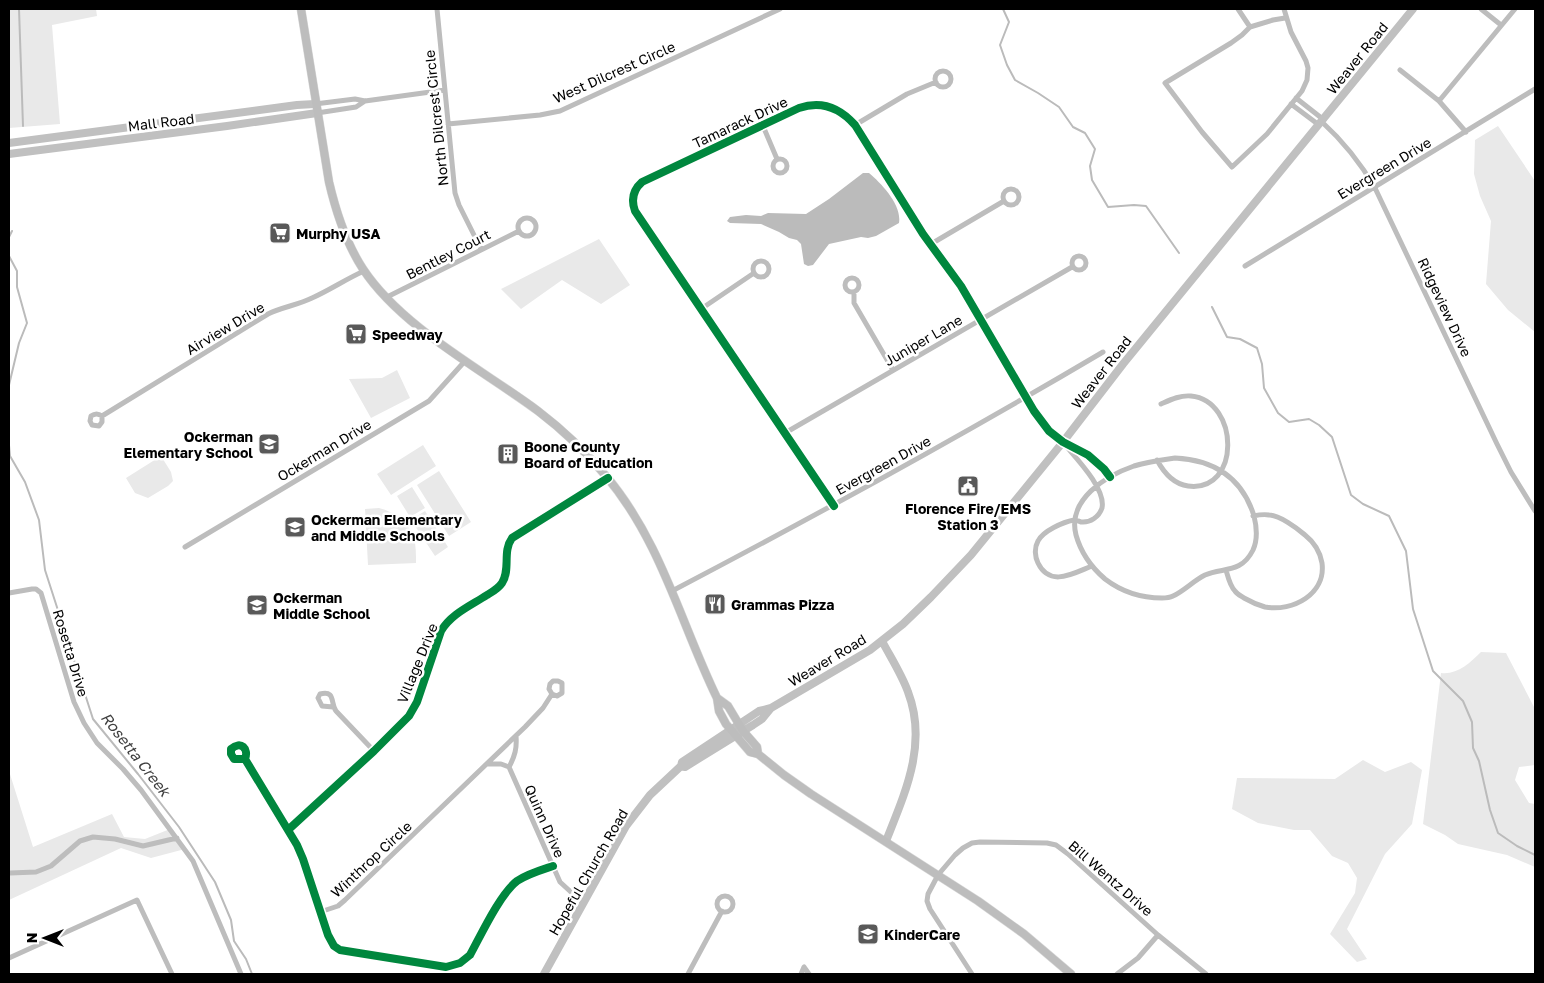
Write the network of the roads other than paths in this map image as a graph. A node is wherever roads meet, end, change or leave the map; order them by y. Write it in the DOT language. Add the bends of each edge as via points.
graph roads {
  1 [pos="301,9"];
  2 [pos="437,9"];
  3 [pos="764,9"];
  4 [pos="780,9"];
  5 [pos="1238,9"];
  6 [pos="1284,9"];
  7 [pos="1413,9"];
  8 [pos="1481,9"];
  9 [pos="1514,9"];
  10 [pos="768,15"];
  11 [pos="1285,18"];
  12 [pos="1501,25"];
  13 [pos="1250,27"];
  14 [pos="1400,70"];
  15 [pos="936,82"];
  16 [pos="1535,89"];
  17 [pos="445,90"];
  18 [pos="1296,98"];
  19 [pos="365,101"];
  20 [pos="1440,101"];
  21 [pos="1291,104"];
  22 [pos="316,108"];
  23 [pos="1322,122"];
  24 [pos="448,124"];
  25 [pos="855,125"];
  26 [pos="763,126"];
  27 [pos="1466,132"];
  28 [pos="9,143"];
  29 [pos="9,154"];
  30 [pos="777,159"];
  31 [pos="1375,188"];
  32 [pos="1004,201"];
  33 [pos="519,231"];
  34 [pos="932,244"];
  35 [pos="481,249"];
  36 [pos="1245,266"];
  37 [pos="1072,267"];
  38 [pos="364,271"];
  39 [pos="754,273"];
  40 [pos="854,292"];
  41 [pos="387,297"];
  42 [pos="701,309"];
  43 [pos="981,320"];
  44 [pos="1102,352"];
  45 [pos="465,361"];
  46 [pos="893,370"];
  47 [pos="1026,398"];
  48 [pos="1161,404"];
  49 [pos="102,416"];
  50 [pos="785,433"];
  51 [pos="1063,442"];
  52 [pos="1157,460"];
  53 [pos="1222,471"];
  54 [pos="1110,476"];
  55 [pos="608,478"];
  56 [pos="1096,486"];
  57 [pos="834,506"];
  58 [pos="1535,511"];
  59 [pos="1253,516"];
  60 [pos="1075,520"];
  61 [pos="185,547"];
  62 [pos="1092,566"];
  63 [pos="1226,570"];
  64 [pos="672,591"];
  65 [pos="9,593"];
  66 [pos="882,641"];
  67 [pos="552,694"];
  68 [pos="717,698"];
  69 [pos="333,707"];
  70 [pos="741,727"];
  71 [pos="733,732"];
  72 [pos="516,736"];
  73 [pos="374,751"];
  74 [pos="758,754"];
  75 [pos="245,760"];
  76 [pos="487,764"];
  77 [pos="509,767"];
  78 [pos="288,830"];
  79 [pos="176,838"];
  80 [pos="886,841"];
  81 [pos="553,866"];
  82 [pos="10,873"];
  83 [pos="938,875"];
  84 [pos="585,901"];
  85 [pos="722,911"];
  86 [pos="320,912"];
  87 [pos="1158,935"];
  88 [pos="9,958"];
  89 [pos="172,974"];
  90 [pos="241,974"];
  91 [pos="544,974"];
  92 [pos="688,974"];
  93 [pos="801,974"];
  94 [pos="808,974"];
  95 [pos="972,974"];
  96 [pos="1071,974"];
  97 [pos="1117,974"];
  98 [pos="1206,974"];
  1 -- 22 [label="main road"];
  2 -- 17 [label="street, North Dilcrest Circle"];
  3 -- 10 [label="street"];
  4 -- 10 [label="street, West Dilcrest Circle"];
  5 -- 13 [label="street"];
  6 -- 11 [label="street"];
  7 -- 23 [label="main road, Weaver Road"];
  8 -- 12 [label="street"];
  9 -- 12 [label="street"];
  10 -- 24 [label="street, West Dilcrest Circle" via="560,111"];
  11 -- 13 [label="street"];
  11 -- 18 [label="street" via="1308,68 1308,80"];
  12 -- 20 [label="street"];
  13 -- 21 [label="street" via="1231,43 1165,83 1232,167 1267,134"];
  14 -- 20 [label="street"];
  15 -- 25 [label="street" via="907,94"];
  16 -- 27 [label="street, Evergreen Drive"];
  17 -- 19 [label="street"];
  17 -- 24 [label="street, North Dilcrest Circle"];
  18 -- 21 [label="street"];
  18 -- 23 [label="street"];
  19 -- 22 [label="street" via="355,99"];
  19 -- 22 [label="street" via="356,107"];
  20 -- 27 [label="street"];
  21 -- 23 [label="street"];
  22 -- 28 [label="main road, Mall Road" via="297,106"];
  22 -- 29 [label="main road, Mall Road" via="227,126"];
  22 -- 38 [label="main road" via="333,199 346,237"];
  23 -- 31 [label="street, Ridgeview Drive" via="1351,152"];
  23 -- 51 [label="main road, Weaver Road" via="1128,357"];
  24 -- 35 [label="street, North Dilcrest Circle" via="457,199"];
  25 -- 26 [label="street, Tamarack Drive" via="841,111 817,104 799,108"];
  25 -- 34 [label="street, Tamarack Drive"];
  26 -- 30 [label="street"];
  26 -- 42 [label="street, Tamarack Drive" via="647,179 635,191 635,211"];
  27 -- 31 [label="street, Evergreen Drive"];
  31 -- 36 [label="street, Evergreen Drive"];
  31 -- 58 [label="street, Ridgeview Drive" via="1508,465"];
  32 -- 34 [label="street"];
  33 -- 35 [label="street, Bentley Court"];
  34 -- 43 [label="street, Tamarack Drive"];
  35 -- 41 [label="street, Bentley Court"];
  37 -- 43 [label="street, Juniper Lane"];
  38 -- 41 [label="main road"];
  38 -- 49 [label="street, Airview Drive" via="316,297 268,314"];
  39 -- 42 [label="street"];
  40 -- 46 [label="street" via="854,303"];
  41 -- 45 [label="main road" via="407,317"];
  42 -- 50 [label="street, Tamarack Drive"];
  43 -- 46 [label="street, Juniper Lane"];
  43 -- 47 [label="street, Tamarack Drive"];
  44 -- 47 [label="street, Evergreen Drive"];
  45 -- 55 [label="main road" via="560,428"];
  45 -- 61 [label="street, Ockerman Drive" via="429,401"];
  46 -- 50 [label="street, Juniper Lane"];
  47 -- 51 [label="street, Tamarack Drive" via="1049,431"];
  47 -- 57 [label="street, Evergreen Drive"];
  48 -- 53 [label="street" via="1190,396 1214,407 1225,426 1228,442"];
  50 -- 57 [label="street, Tamarack Drive"];
  51 -- 54 [label="street" via="1088,455"];
  51 -- 56 [label="street"];
  51 -- 66 [label="main road, Weaver Road" via="946,583"];
  52 -- 53 [label="street" via="1192,459"];
  52 -- 53 [label="street" via="1169,477 1187,486 1207,484"];
  52 -- 54 [label="street"];
  53 -- 59 [label="street" via="1243,492"];
  54 -- 56 [label="street"];
  55 -- 64 [label="main road" via="637,520"];
  55 -- 73 [label="street, Village Drive" via="512,538 507,548 507,567 502,582 493,592 445,624 414,709"];
  56 -- 60 [label="street" via="1082,502"];
  56 -- 60 [label="street" via="1102,500 1100,513 1088,521"];
  57 -- 64 [label="street, Evergreen Drive"];
  59 -- 63 [label="street" via="1257,533 1253,550 1242,563"];
  59 -- 63 [label="street" via="1271,515 1296,527 1310,539 1320,552 1323,568 1317,588 1299,602 1267,607 1235,592"];
  60 -- 62 [label="street" via="1078,543"];
  60 -- 62 [label="street" via="1042,535 1036,548 1037,561 1045,572 1058,578"];
  62 -- 63 [label="street" via="1119,588 1149,598 1171,598 1205,575"];
  64 -- 68 [label="main road"];
  65 -- 79 [label="street, Rosetta Drive" via="36,589 40,594 74,702 84,723 97,743 141,790"];
  66 -- 70 [label="main road, Weaver Road" via="771,708 759,711"];
  66 -- 80 [label="main road" via="908,693 917,734 909,777"];
  67 -- 72 [label="street, Winthrop Circle"];
  68 -- 70 [label="main road" via="728,706"];
  68 -- 71 [label="main road" via="718,711"];
  69 -- 73 [label="street"];
  70 -- 71 [label="main road, Weaver Road"];
  70 -- 74 [label="main road"];
  71 -- 74 [label="main road" via="750,752"];
  71 -- 84 [label="main road, Hopeful Church Road" via="682,762 637,810"];
  72 -- 76 [label="street, Winthrop Circle"];
  72 -- 77 [label="street" via="517,747"];
  73 -- 78 [label="street, Village Drive"];
  74 -- 80 [label="main road" via="811,794"];
  75 -- 78 [label="street"];
  76 -- 77 [label="street"];
  76 -- 86 [label="street, Winthrop Circle" via="345,900"];
  77 -- 81 [label="street, Quinn Drive"];
  78 -- 86 [label="street" via="304,859"];
  79 -- 82 [label="street" via="143,846 93,836 80,841 50,866 36,872"];
  79 -- 90 [label="street, Rosetta Drive" via="193,862"];
  80 -- 83 [label="main road"];
  81 -- 84 [label="street, Quinn Drive" via="560,882"];
  81 -- 86 [label="street" via="526,876 511,887 470,954 454,966 340,950 330,941"];
  83 -- 87 [label="street, Bill Wentz Drive" via="955,855 972,843 1056,845"];
  83 -- 95 [label="street, Bill Wentz Drive" via="928,894 928,905"];
  83 -- 96 [label="main road" via="1001,917"];
  84 -- 91 [label="main road, Hopeful Church Road"];
  85 -- 92 [label="street"];
  87 -- 97 [label="street" via="1138,958"];
  87 -- 98 [label="street, Bill Wentz Drive"];
  88 -- 89 [label="street" via="138,900"];
  93 -- 94 [label="street" via="804,967"];
}
